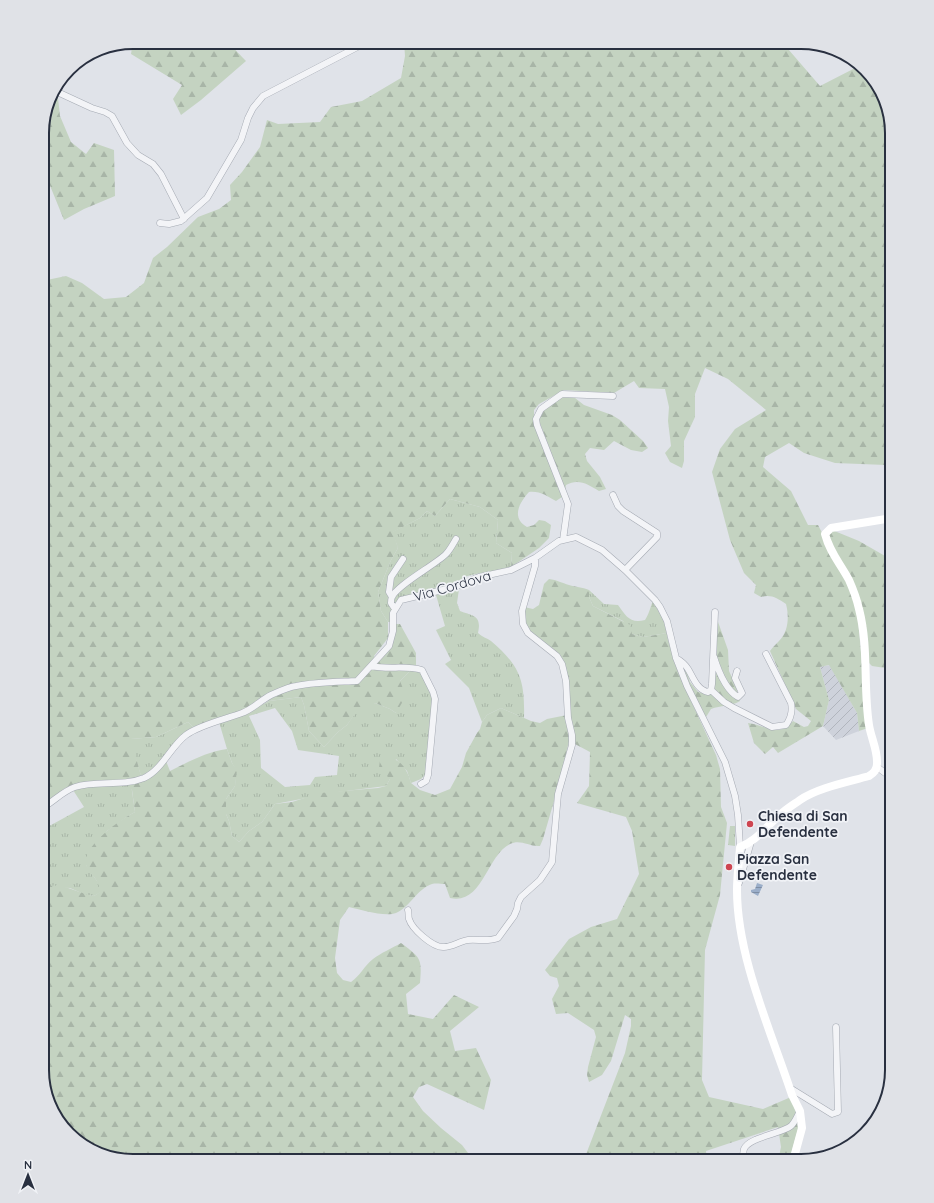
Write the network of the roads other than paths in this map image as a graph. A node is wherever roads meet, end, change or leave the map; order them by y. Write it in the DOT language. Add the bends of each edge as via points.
graph roads {
  1 [pos="354,49"];
  2 [pos="60,93"];
  3 [pos="184,218"];
  4 [pos="160,223"];
  5 [pos="613,396"];
  6 [pos="613,495"];
  7 [pos="885,519"];
  8 [pos="456,539"];
  9 [pos="563,540"];
  10 [pos="535,558"];
  11 [pos="403,559"];
  12 [pos="625,570"];
  13 [pos="392,596"];
  14 [pos="395,609"];
  15 [pos="715,612"];
  16 [pos="713,654"];
  17 [pos="766,654"];
  18 [pos="676,658"];
  19 [pos="371,666"];
  20 [pos="737,671"];
  21 [pos="711,690"];
  22 [pos="877,768"];
  23 [pos="885,773"];
  24 [pos="421,784"];
  25 [pos="49,804"];
  26 [pos="751,842"];
  27 [pos="740,847"];
  28 [pos="737,891"];
  29 [pos="408,910"];
  30 [pos="836,1027"];
  31 [pos="790,1088"];
  32 [pos="800,1111"];
  33 [pos="744,1154"];
  34 [pos="795,1154"];
  1 -- 3 [label="street" via="263,96 253,108 241,140 207,198"];
  2 -- 3 [label="street" via="112,116 127,143 161,174"];
  3 -- 4 [label="street" via="169,224"];
  5 -- 9 [label="street" via="562,394 546,405 536,419 568,504"];
  6 -- 12 [label="street" via="623,511 657,533 657,537"];
  7 -- 22 [label="street" via="831,528 825,534 828,547 849,580 859,608 866,640 869,726"];
  8 -- 13 [label="street" via="445,555"];
  9 -- 10 [label="street, Via Cordova" via="559,540"];
  9 -- 12 [label="street, Via Cordova" via="576,537 602,550"];
  10 -- 14 [label="street, Via Cordova" via="511,570 401,600"];
  10 -- 29 [label="street" via="522,611 523,624 528,633 557,656 562,664 572,735 572,745 558,794 552,862 540,880 521,897 514,916 495,940 469,940 445,947 438,946 415,929 409,920"];
  11 -- 13 [label="street" via="391,577 389,592"];
  12 -- 18 [label="street, Via Cordova" via="660,607 667,621"];
  13 -- 14 [label="street" via="391,603"];
  14 -- 19 [label="street" via="390,646"];
  15 -- 16 [label="street"];
  16 -- 20 [label="street" via="725,681 738,697 742,693 735,678"];
  16 -- 21 [label="street"];
  17 -- 21 [label="street" via="791,704 790,720 786,725 772,727 724,702"];
  18 -- 21 [label="street" via="689,669 700,687 708,692"];
  18 -- 27 [label="street, Via Cordova" via="725,762 735,796"];
  19 -- 24 [label="street" via="381,669 422,670 433,692 428,775 426,781"];
  19 -- 25 [label="street" via="357,681 295,686 270,696 244,712 198,729 186,735 146,777 120,784 75,787"];
  22 -- 23 [label="street"];
  22 -- 26 [label="street" via="869,776 802,799"];
  26 -- 27 [label="street"];
  26 -- 28 [label="street"];
  27 -- 28 [label="street"];
  28 -- 31 [label="street" via="741,930 753,983"];
  30 -- 31 [label="street" via="838,1112 832,1114"];
  31 -- 32 [label="street"];
  32 -- 33 [label="street" via="792,1126 748,1144"];
  32 -- 34 [label="street" via="802,1128"];
}
